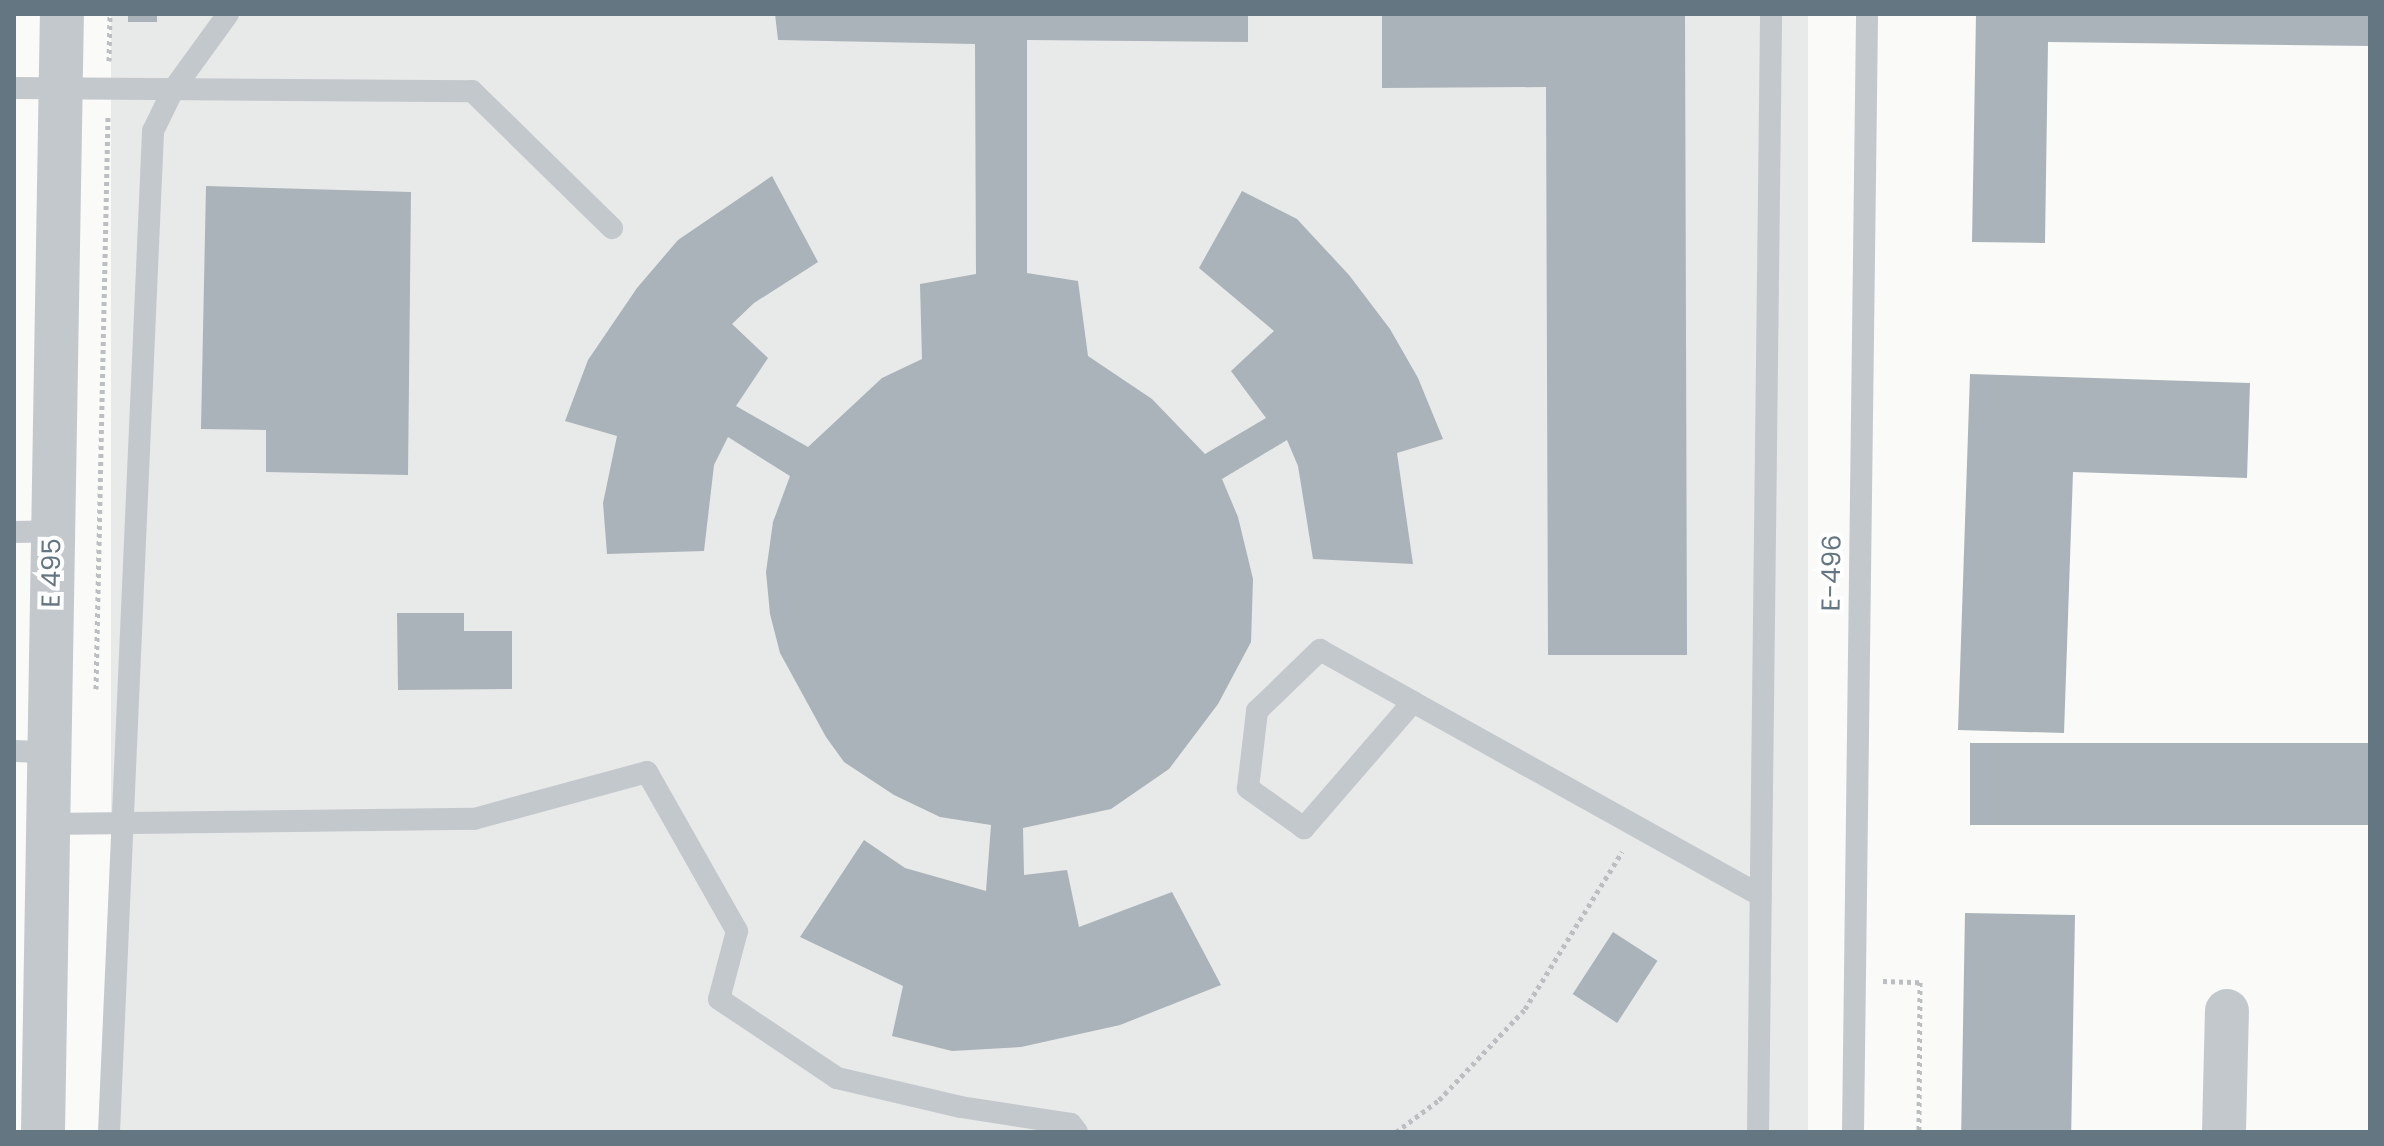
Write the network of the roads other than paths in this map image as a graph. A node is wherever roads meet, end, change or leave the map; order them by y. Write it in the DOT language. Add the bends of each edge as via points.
graph roads {
  1 [pos="62,14"];
  2 [pos="228,14"];
  3 [pos="1771,14"];
  4 [pos="1867,14"];
  5 [pos="61,87"];
  6 [pos="14,88"];
  7 [pos="173,90"];
  8 [pos="612,228"];
  9 [pos="34,532"];
  10 [pos="1413,702"];
  11 [pos="31,752"];
  12 [pos="47,824"];
  13 [pos="119,826"];
  14 [pos="1761,896"];
  15 [pos="2227,1011"];
  16 [pos="43,1132"];
  17 [pos="109,1132"];
  18 [pos="1077,1132"];
  19 [pos="1758,1132"];
  20 [pos="1853,1132"];
  21 [pos="2224,1132"];
  1 -- 5 [label="street, E 495"];
  2 -- 7 [label="lane"];
  3 -- 14 [label="lane"];
  4 -- 20 [label="lane, E-496"];
  5 -- 6 [label="lane"];
  5 -- 7 [label="lane"];
  5 -- 9 [label="street, E 495"];
  7 -- 8 [label="lane" via="472,91"];
  7 -- 13 [label="lane" via="153,131"];
  9 -- 11 [label="street, E 495"];
  10 -- 10 [label="lane" via="1320,650 1257,711 1248,788 1304,828"];
  10 -- 14 [label="lane"];
  11 -- 12 [label="street, E 495"];
  12 -- 13 [label="lane"];
  12 -- 16 [label="street, E 495"];
  13 -- 17 [label="lane"];
  13 -- 18 [label="lane" via="474,819 647,772 737,931 719,999 837,1078 961,1107 1071,1124"];
  14 -- 19 [label="lane"];
  15 -- 21 [label="street"];
}
